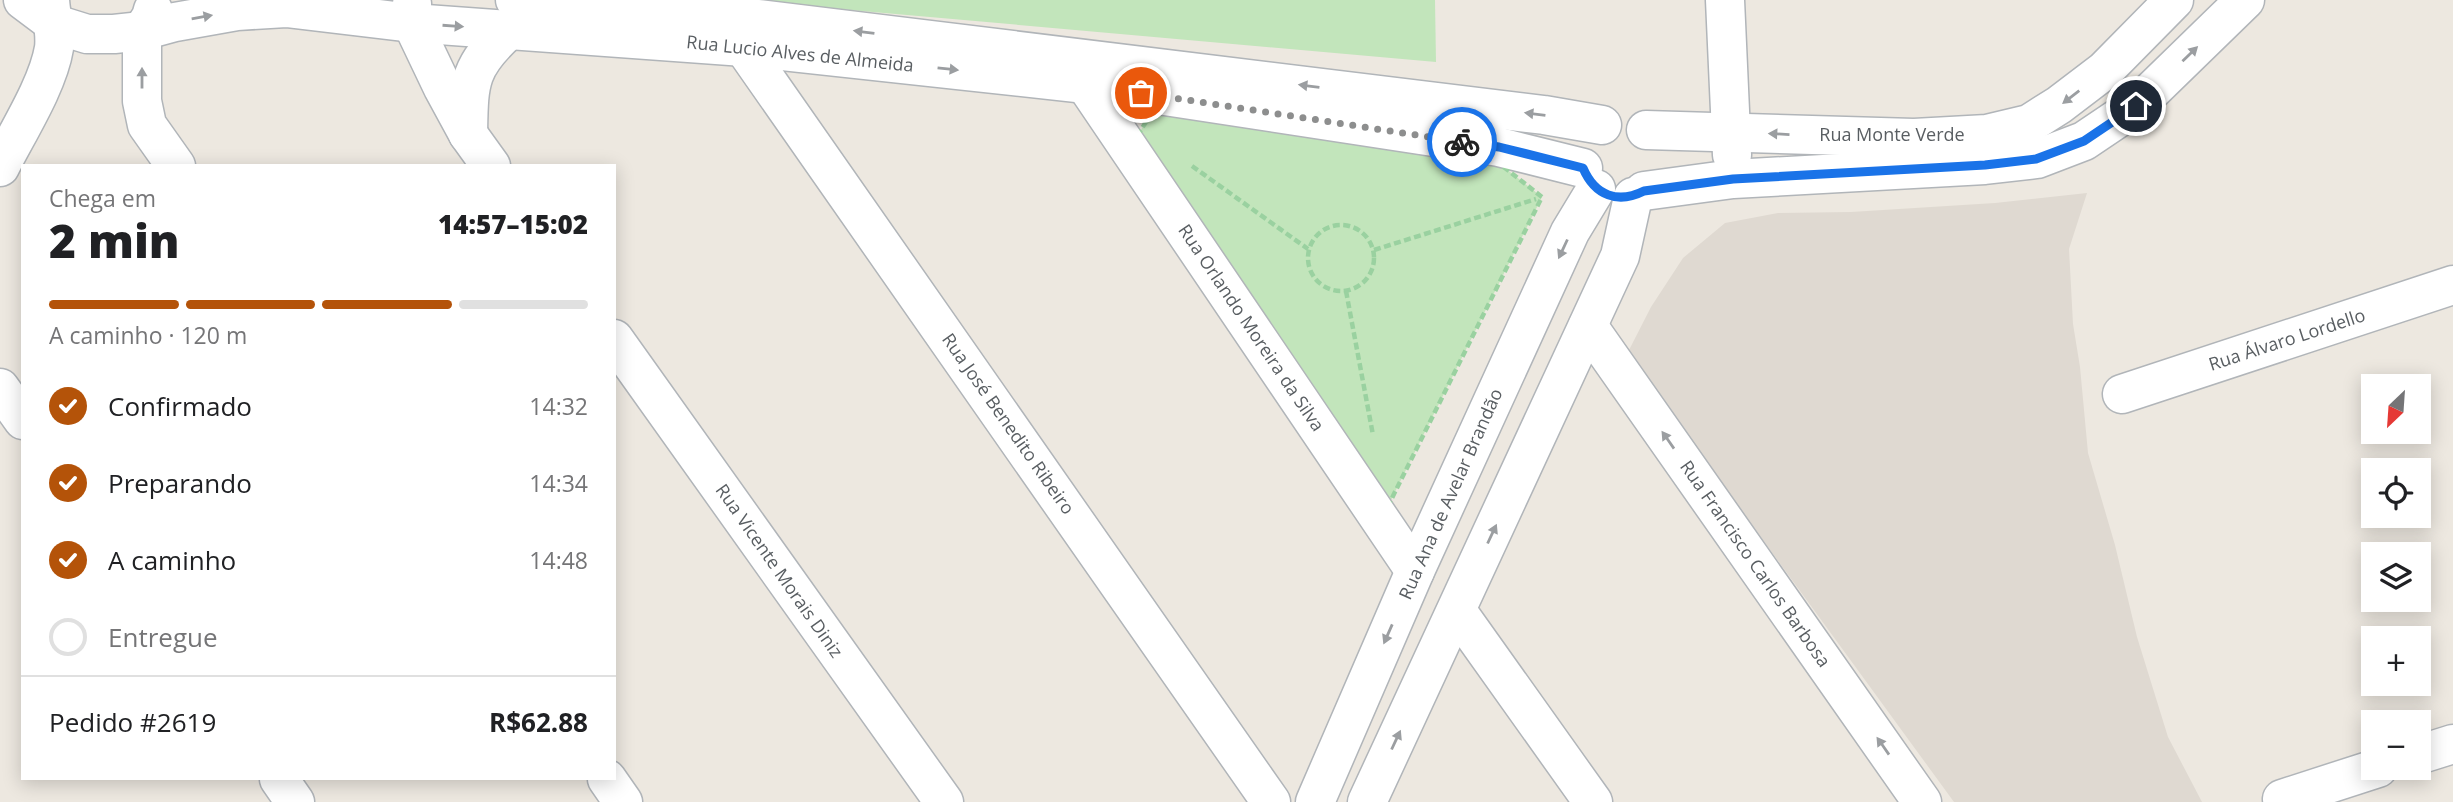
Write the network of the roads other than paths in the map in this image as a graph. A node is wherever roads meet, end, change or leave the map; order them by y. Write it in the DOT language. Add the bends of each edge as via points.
graph roads {
  1 [pos="23,0"];
  2 [pos="1726,0"];
  3 [pos="2174,0"];
  4 [pos="2245,0"];
  5 [pos="52,12"];
  6 [pos="412,12"];
  7 [pos="717,14"];
  8 [pos="149,15"];
  9 [pos="512,15"];
  10 [pos="744,47"];
  11 [pos="1075,70"];
  12 [pos="1602,125"];
  13 [pos="1646,130"];
  14 [pos="1730,132"];
  15 [pos="468,134"];
  16 [pos="175,164"];
  17 [pos="490,164"];
  18 [pos="0,167"];
  19 [pos="1733,179"];
  20 [pos="1614,186"];
  21 [pos="2453,285"];
  22 [pos="1588,326"];
  23 [pos="616,342"];
  24 [pos="0,388"];
  25 [pos="2122,394"];
  26 [pos="21,417"];
  27 [pos="1415,571"];
  28 [pos="1457,611"];
  29 [pos="2453,744"];
  30 [pos="2431,751"];
  31 [pos="2361,773"];
  32 [pos="280,780"];
  33 [pos="608,780"];
  34 [pos="2282,799"];
  35 [pos="295,802"];
  36 [pos="623,802"];
  37 [pos="944,802"];
  38 [pos="1272,802"];
  39 [pos="1315,802"];
  40 [pos="1367,802"];
  41 [pos="1593,802"];
  42 [pos="1922,802"];
  1 -- 5 [label="street, Rua Lucio Alves de Almeida"];
  2 -- 14 [label="street"];
  3 -- 14 [label="street, Rua Monte Verde, one-way" via="2105,70 2029,124 1987,134 1914,138"];
  19 -- 4 [label="street, Rua Monte Verde, one-way" via="2036,159 2084,141 2136,106"];
  5 -- 8 [label="street, Rua Lucio Alves de Almeida" via="87,34 114,34"];
  5 -- 18 [label="street" via="54,49 46,76"];
  8 -- 6 [label="street, Rua Lucio Alves de Almeida, one-way" via="175,22 237,10"];
  6 -- 9 [label="street, Rua Lucio Alves de Almeida, one-way"];
  6 -- 15 [label="street" via="443,88"];
  7 -- 9 [label="street, Rua Lucio Alves de Almeida"];
  7 -- 10 [label="street, Rua José Benedito Ribeiro"];
  11 -- 7 [label="street, Rua Lucio Alves de Almeida, one-way"];
  16 -- 8 [label="street, one-way" via="147,125 142,101"];
  9 -- 10 [label="street, Rua Lucio Alves de Almeida"];
  9 -- 15 [label="street" via="477,68 469,89"];
  10 -- 11 [label="street, Rua Lucio Alves de Almeida, one-way"];
  10 -- 38 [label="street, Rua José Benedito Ribeiro"];
  12 -- 11 [label="street, Rua Lucio Alves de Almeida, one-way" via="1544,115"];
  11 -- 20 [label="street, Rua Lucio Alves de Almeida" via="1499,147"];
  11 -- 27 [label="street, Rua Orlando Moreira da Silva"];
  12 -- 13 [label="street" via="1625,121"];
  12 -- 20 [label="street" via="1592,133 1582,155"];
  13 -- 14 [label="street, Rua Monte Verde"];
  13 -- 20 [label="street" via="1654,139 1658,173"];
  14 -- 19 [label="street"];
  15 -- 17 [label="street"];
  19 -- 20 [label="street, Rua Monte Verde"];
  20 -- 22 [label="street" via="1620,256"];
  20 -- 27 [label="street, Rua Ana de Avelar Brandão, one-way" via="1570,232"];
  21 -- 25 [label="street, Rua Álvaro Lordello"];
  28 -- 22 [label="street, one-way"];
  42 -- 22 [label="street, Rua Francisco Carlos Barbosa, one-way"];
  23 -- 37 [label="street, Rua Vicente Morais Diniz"];
  24 -- 26 [label="street"];
  27 -- 39 [label="street, Rua Ana de Avelar Brandão, one-way"];
  40 -- 28 [label="street, one-way"];
  28 -- 41 [label="street"];
  29 -- 30 [label="street"];
  31 -- 34 [label="street"];
  32 -- 35 [label="street"];
  33 -- 36 [label="street"];
}
